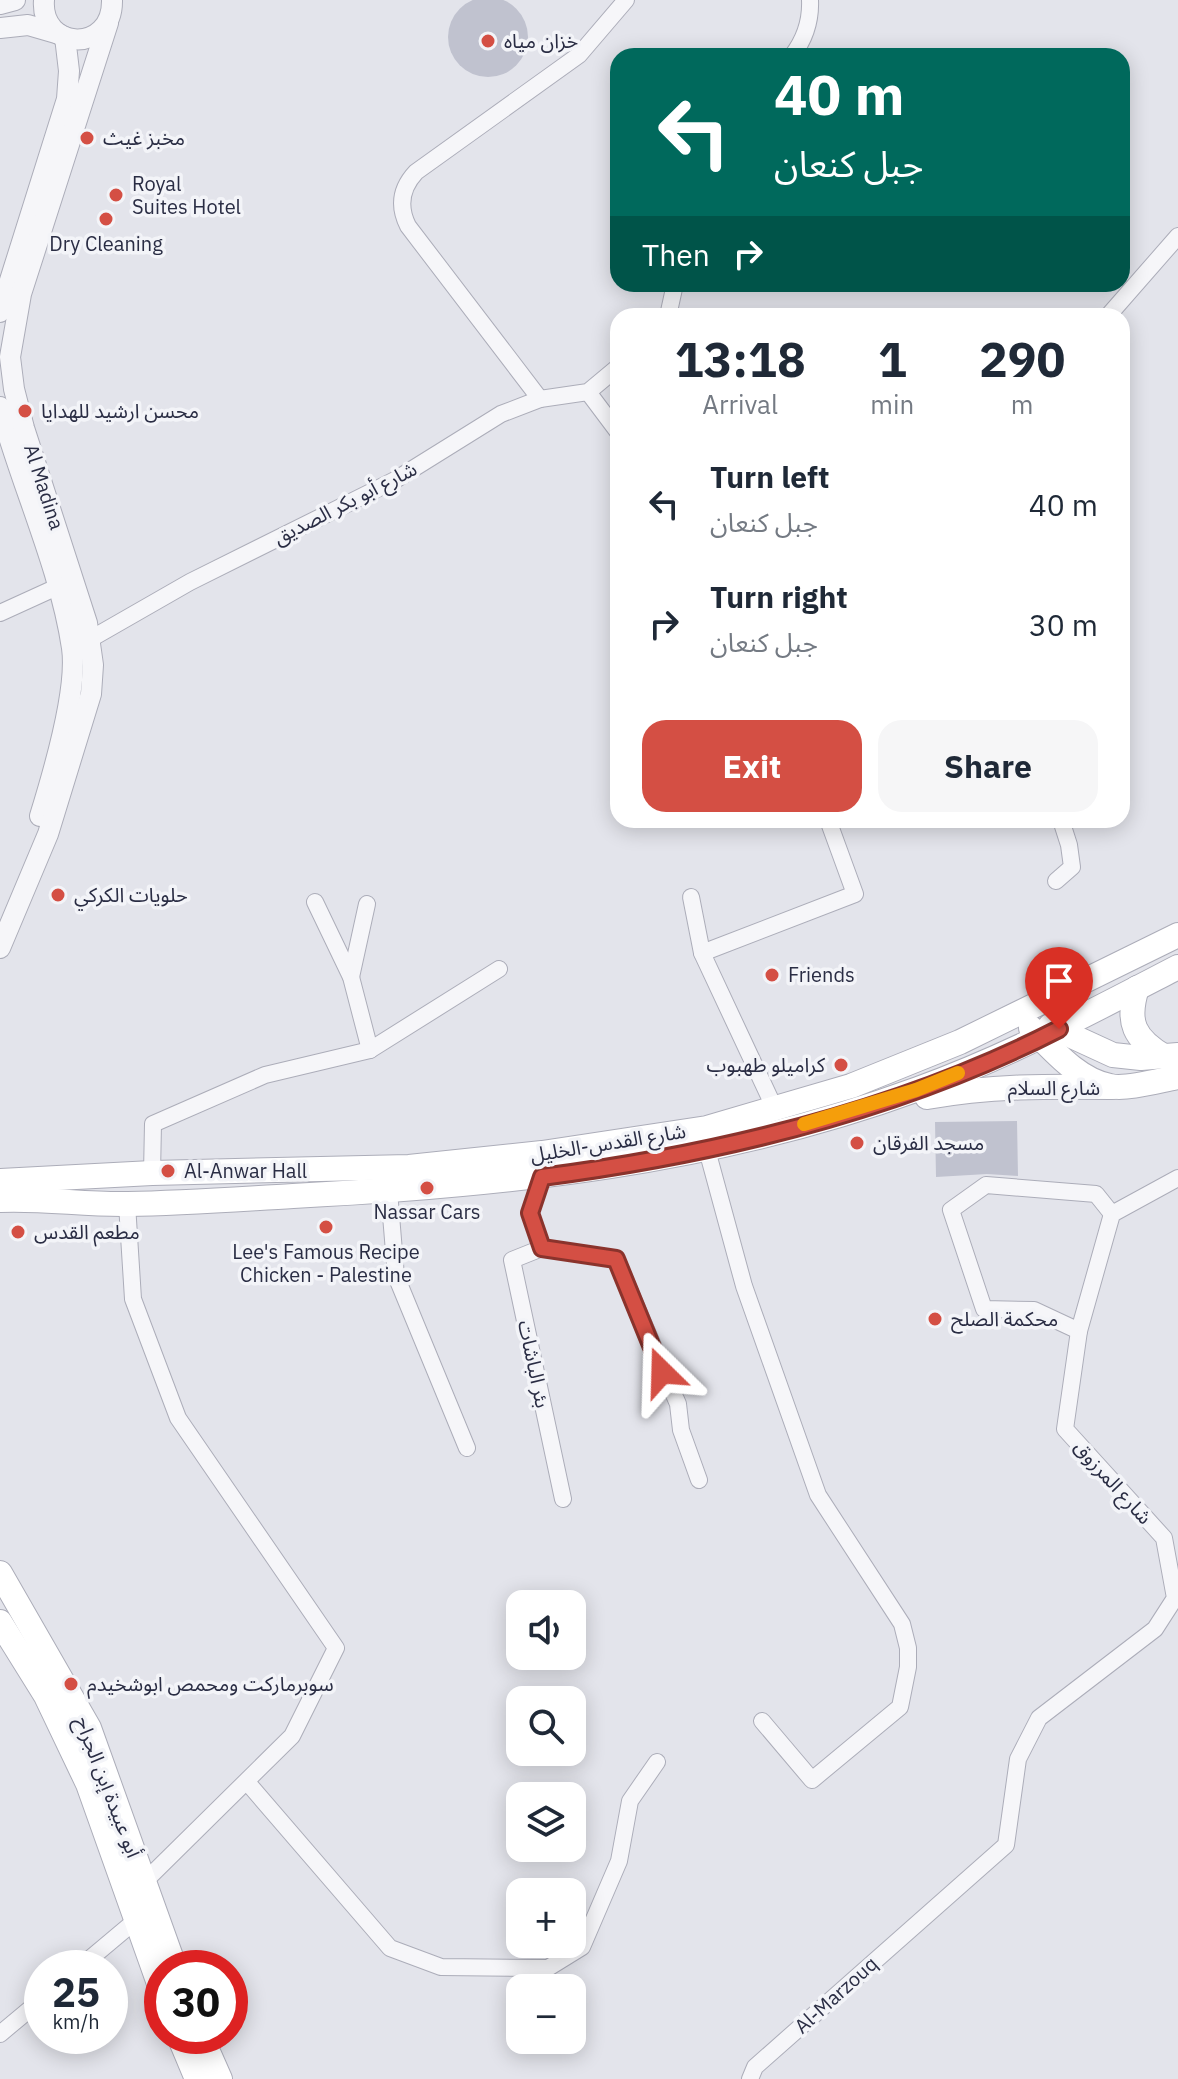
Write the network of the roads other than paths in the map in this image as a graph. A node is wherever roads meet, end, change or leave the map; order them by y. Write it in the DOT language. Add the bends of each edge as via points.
graph roads {
  1 [pos="15,0"];
  2 [pos="44,0"];
  3 [pos="626,0"];
  4 [pos="810,0"];
  5 [pos="113,1"];
  6 [pos="0,4"];
  7 [pos="108,23"];
  8 [pos="0,28"];
  9 [pos="62,36"];
  10 [pos="797,48"];
  11 [pos="1178,236"];
  12 [pos="1130,291"];
  13 [pos="1129,292"];
  14 [pos="1115,308"];
  15 [pos="0,312"];
  16 [pos="5,362"];
  17 [pos="610,374"];
  18 [pos="588,392"];
  19 [pos="540,399"];
  20 [pos="0,407"];
  21 [pos="610,421"];
  22 [pos="57,587"];
  23 [pos="0,613"];
  24 [pos="81,645"];
  25 [pos="831,828"];
  26 [pos="1064,828"];
  27 [pos="1056,881"];
  28 [pos="691,897"];
  29 [pos="315,902"];
  30 [pos="367,904"];
  31 [pos="1178,935"];
  32 [pos="0,947"];
  33 [pos="702,953"];
  34 [pos="1178,967"];
  35 [pos="499,969"];
  36 [pos="351,977"];
  37 [pos="1137,988"];
  38 [pos="1018,1015"];
  39 [pos="1050,1033"];
  40 [pos="370,1050"];
  41 [pos="1174,1063"];
  42 [pos="1112,1087"];
  43 [pos="774,1107"];
  44 [pos="854,1110"];
  45 [pos="707,1150"];
  46 [pos="152,1173"];
  47 [pos="542,1177"];
  48 [pos="1178,1178"];
  49 [pos="0,1181"];
  50 [pos="389,1191"];
  51 [pos="0,1200"];
  52 [pos="127,1204"];
  53 [pos="1112,1214"];
  54 [pos="542,1248"];
  55 [pos="1079,1331"];
  56 [pos="467,1448"];
  57 [pos="699,1480"];
  58 [pos="563,1499"];
  59 [pos="0,1573"];
  60 [pos="0,1622"];
  61 [pos="762,1721"];
  62 [pos="657,1762"];
  63 [pos="247,1782"];
  64 [pos="135,1900"];
  65 [pos="926,1914"];
  66 [pos="94,1950"];
  67 [pos="150,1950"];
  68 [pos="164,1950"];
  69 [pos="24,2014"];
  70 [pos="0,2034"];
  71 [pos="187,2054"];
  72 [pos="209,2054"];
  73 [pos="197,2079"];
  74 [pos="220,2079"];
  75 [pos="750,2079"];
  1 -- 6 [label="street"];
  2 -- 9 [label="street" via="46,19"];
  3 -- 19 [label="street" via="579,55 416,172 404,190 408,226"];
  4 -- 10 [label="street" via="809,22"];
  5 -- 7 [label="street, Al Madina"];
  7 -- 9 [label="street" via="92,37"];
  7 -- 16 [label="street, Al Madina" via="21,294"];
  8 -- 9 [label="street" via="28,25"];
  9 -- 15 [label="street" via="69,71 67,99"];
  11 -- 12 [label="street"];
  13 -- 14 [label="street"];
  16 -- 24 [label="street, Al Madina" via="79,591"];
  17 -- 18 [label="street"];
  18 -- 19 [label="street, شارع أبو بكر الصديق"];
  18 -- 21 [label="street"];
  19 -- 24 [label="street, شارع أبو بكر الصديق" via="501,414 395,480 190,582"];
  20 -- 22 [label="street, Al Madina"];
  22 -- 23 [label="street"];
  22 -- 24 [label="street, Al Madina"];
  24 -- 32 [label="street, Al Madina" via="44,803"];
  25 -- 33 [label="street" via="855,894"];
  26 -- 27 [label="street" via="1072,867"];
  28 -- 33 [label="street"];
  29 -- 36 [label="street"];
  30 -- 36 [label="street"];
  31 -- 38 [label="main road, شارع القدس-الخليل"];
  33 -- 43 [label="street"];
  34 -- 37 [label="main road, شارع القدس-الخليل"];
  35 -- 40 [label="street"];
  36 -- 40 [label="street"];
  37 -- 39 [label="main road, شارع القدس-الخليل"];
  37 -- 41 [label="main road" via="1132,1004 1136,1032 1146,1046"];
  38 -- 39 [label="main road, شارع السلام"];
  38 -- 43 [label="main road, شارع القدس-الخليل" via="851,1086"];
  39 -- 41 [label="main road, شارع السلام" via="1113,1055"];
  39 -- 42 [label="main road, شارع السلام" via="1088,1078"];
  39 -- 44 [label="main road, شارع القدس-الخليل" via="916,1090"];
  40 -- 46 [label="street" via="265,1075 153,1124"];
  41 -- 42 [label="main road, شارع السلام"];
  42 -- 44 [label="main road, شارع السلام" via="971,1089"];
  43 -- 46 [label="main road, شارع القدس-الخليل" via="707,1128 512,1157 409,1167"];
  44 -- 45 [label="main road, شارع القدس-الخليل"];
  45 -- 47 [label="main road, شارع القدس-الخليل"];
  45 -- 61 [label="street" via="744,1286 818,1495 902,1624 908,1648 900,1707 812,1780"];
  46 -- 49 [label="main road, شارع القدس-الخليل"];
  47 -- 50 [label="main road, شارع القدس-الخليل"];
  47 -- 54 [label="street" via="530,1213"];
  48 -- 53 [label="street"];
  50 -- 52 [label="main road, شارع القدس-الخليل"];
  50 -- 56 [label="street" via="396,1276"];
  51 -- 52 [label="main road, شارع القدس-الخليل"];
  52 -- 63 [label="street" via="133,1299 178,1418 336,1648 292,1736"];
  53 -- 55 [label="street, شارع المرزوق"];
  53 -- 55 [label="street" via="1096,1194 986,1185 951,1210 984,1309 1034,1310"];
  54 -- 57 [label="street" via="616,1259 678,1404 681,1430"];
  54 -- 58 [label="street, بئر الباشات" via="512,1260"];
  55 -- 65 [label="street, شارع المرزوق" via="1065,1429 1164,1538 1175,1598 1155,1629 1039,1718 1018,1759 1006,1845"];
  59 -- 64 [label="main road, أبو عبيدة إبن الجراح" via="89,1728"];
  60 -- 64 [label="main road, أبو عبيدة إبن الجراح" via="46,1696"];
  62 -- 63 [label="street" via="630,1801 619,1861 582,1947 548,1968 441,1967 390,1948"];
  63 -- 64 [label="street"];
  64 -- 66 [label="street"];
  64 -- 67 [label="main road, أبو عبيدة إبن الجراح"];
  64 -- 68 [label="main road, أبو عبيدة إبن الجراح"];
  65 -- 75 [label="street, Al-Marzouq" via="755,2067"];
  69 -- 70 [label="street"];
  71 -- 73 [label="main road"];
  72 -- 74 [label="main road"];
}
